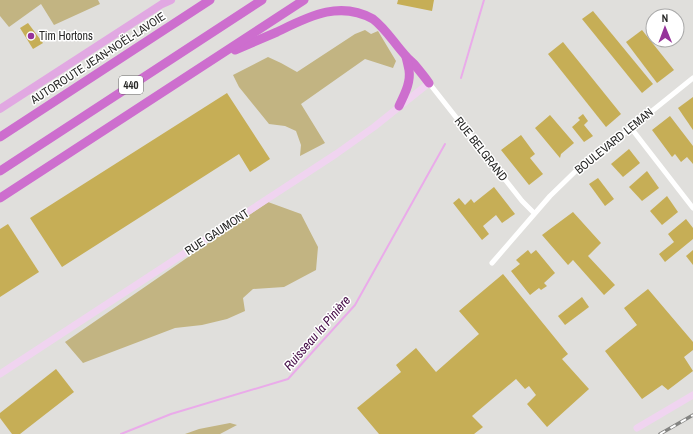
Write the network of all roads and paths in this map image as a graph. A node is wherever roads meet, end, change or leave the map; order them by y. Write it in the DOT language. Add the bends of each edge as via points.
graph roads {
  1 [pos="171,0"];
  2 [pos="210,0"];
  3 [pos="262,0"];
  4 [pos="304,0"];
  5 [pos="162,2"];
  6 [pos="405,56"];
  7 [pos="212,60"];
  8 [pos="693,78"];
  9 [pos="429,83"];
  10 [pos="399,106"];
  11 [pos="0,109"];
  12 [pos="631,128"];
  13 [pos="0,137"];
  14 [pos="0,171"];
  15 [pos="0,198"];
  16 [pos="693,208"];
  17 [pos="534,213"];
  18 [pos="492,263"];
  19 [pos="0,374"];
  20 [pos="693,395"];
  21 [pos="637,428"];
  1 -- 5 [label="main road"];
  2 -- 13 [label="highway, AUTOROUTE JEAN-NOËL-LAVOIE / 440"];
  3 -- 14 [label="highway, 440"];
  4 -- 7 [label="highway"];
  5 -- 11 [label="main road"];
  6 -- 7 [label="highway" via="388,33 372,19 357,11 337,8 311,14"];
  6 -- 9 [label="highway"];
  6 -- 10 [label="highway" via="409,79"];
  7 -- 15 [label="highway"];
  8 -- 12 [label="street, BOULEVARD LEMAN"];
  9 -- 10 [label="street, RUE GAUMONT"];
  9 -- 17 [label="street, RUE BELGRAND"];
  10 -- 19 [label="street, RUE GAUMONT" via="336,154"];
  12 -- 16 [label="street"];
  12 -- 17 [label="street, BOULEVARD LEMAN" via="586,161"];
  17 -- 18 [label="street, BOULEVARD LEMAN"];
  20 -- 21 [label="street"];
}
